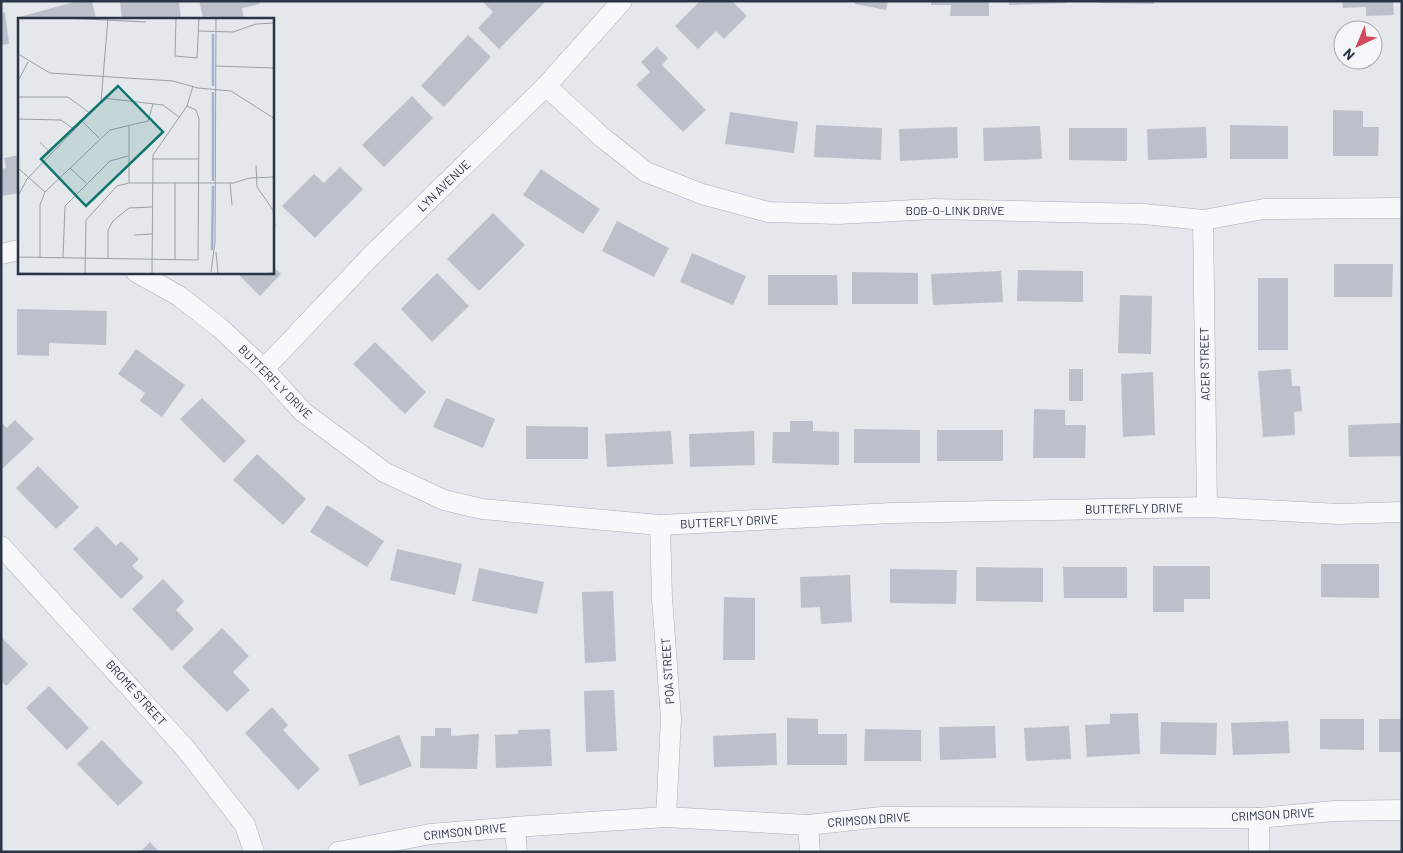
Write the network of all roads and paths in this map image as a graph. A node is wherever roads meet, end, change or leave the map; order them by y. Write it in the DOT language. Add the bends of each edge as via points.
graph roads {
  1 [pos="622,1"];
  2 [pos="546,86"];
  3 [pos="1402,208"];
  4 [pos="1203,220"];
  5 [pos="18,250"];
  6 [pos="1,254"];
  7 [pos="140,274"];
  8 [pos="264,369"];
  9 [pos="1206,507"];
  10 [pos="1402,512"];
  11 [pos="660,526"];
  12 [pos="1,546"];
  13 [pos="1402,810"];
  14 [pos="666,817"];
  15 [pos="1259,818"];
  16 [pos="808,825"];
  17 [pos="515,827"];
  18 [pos="254,852"];
  19 [pos="338,852"];
  20 [pos="517,852"];
  21 [pos="810,852"];
  22 [pos="1259,852"];
  1 -- 2 [label="street, LYN AVENUE"];
  2 -- 4 [label="street, BOB-O-LINK DRIVE" via="646,172 702,194 768,212 838,214 944,210 1144,214"];
  2 -- 8 [label="street, LYN AVENUE" via="371,256"];
  3 -- 4 [label="street, BOB-O-LINK DRIVE" via="1264,209"];
  4 -- 9 [label="street, ACER STREET"];
  5 -- 6 [label="street"];
  7 -- 8 [label="street, BUTTERFLY DRIVE" via="179,296"];
  8 -- 11 [label="street, BUTTERFLY DRIVE" via="303,412 384,472 444,500 482,510"];
  9 -- 10 [label="street, BUTTERFLY DRIVE" via="1339,514"];
  9 -- 11 [label="street, BUTTERFLY DRIVE" via="892,513"];
  11 -- 14 [label="street, POA STREET" via="671,719"];
  12 -- 18 [label="street, BROME STREET" via="185,748 245,825"];
  13 -- 15 [label="street, CRIMSON DRIVE" via="1334,811"];
  14 -- 16 [label="street, CRIMSON DRIVE"];
  14 -- 17 [label="street, CRIMSON DRIVE"];
  15 -- 16 [label="street, CRIMSON DRIVE" via="882,817"];
  15 -- 22 [label="street"];
  16 -- 21 [label="street"];
  17 -- 19 [label="street, CRIMSON DRIVE" via="430,834"];
  17 -- 20 [label="street"];
}
